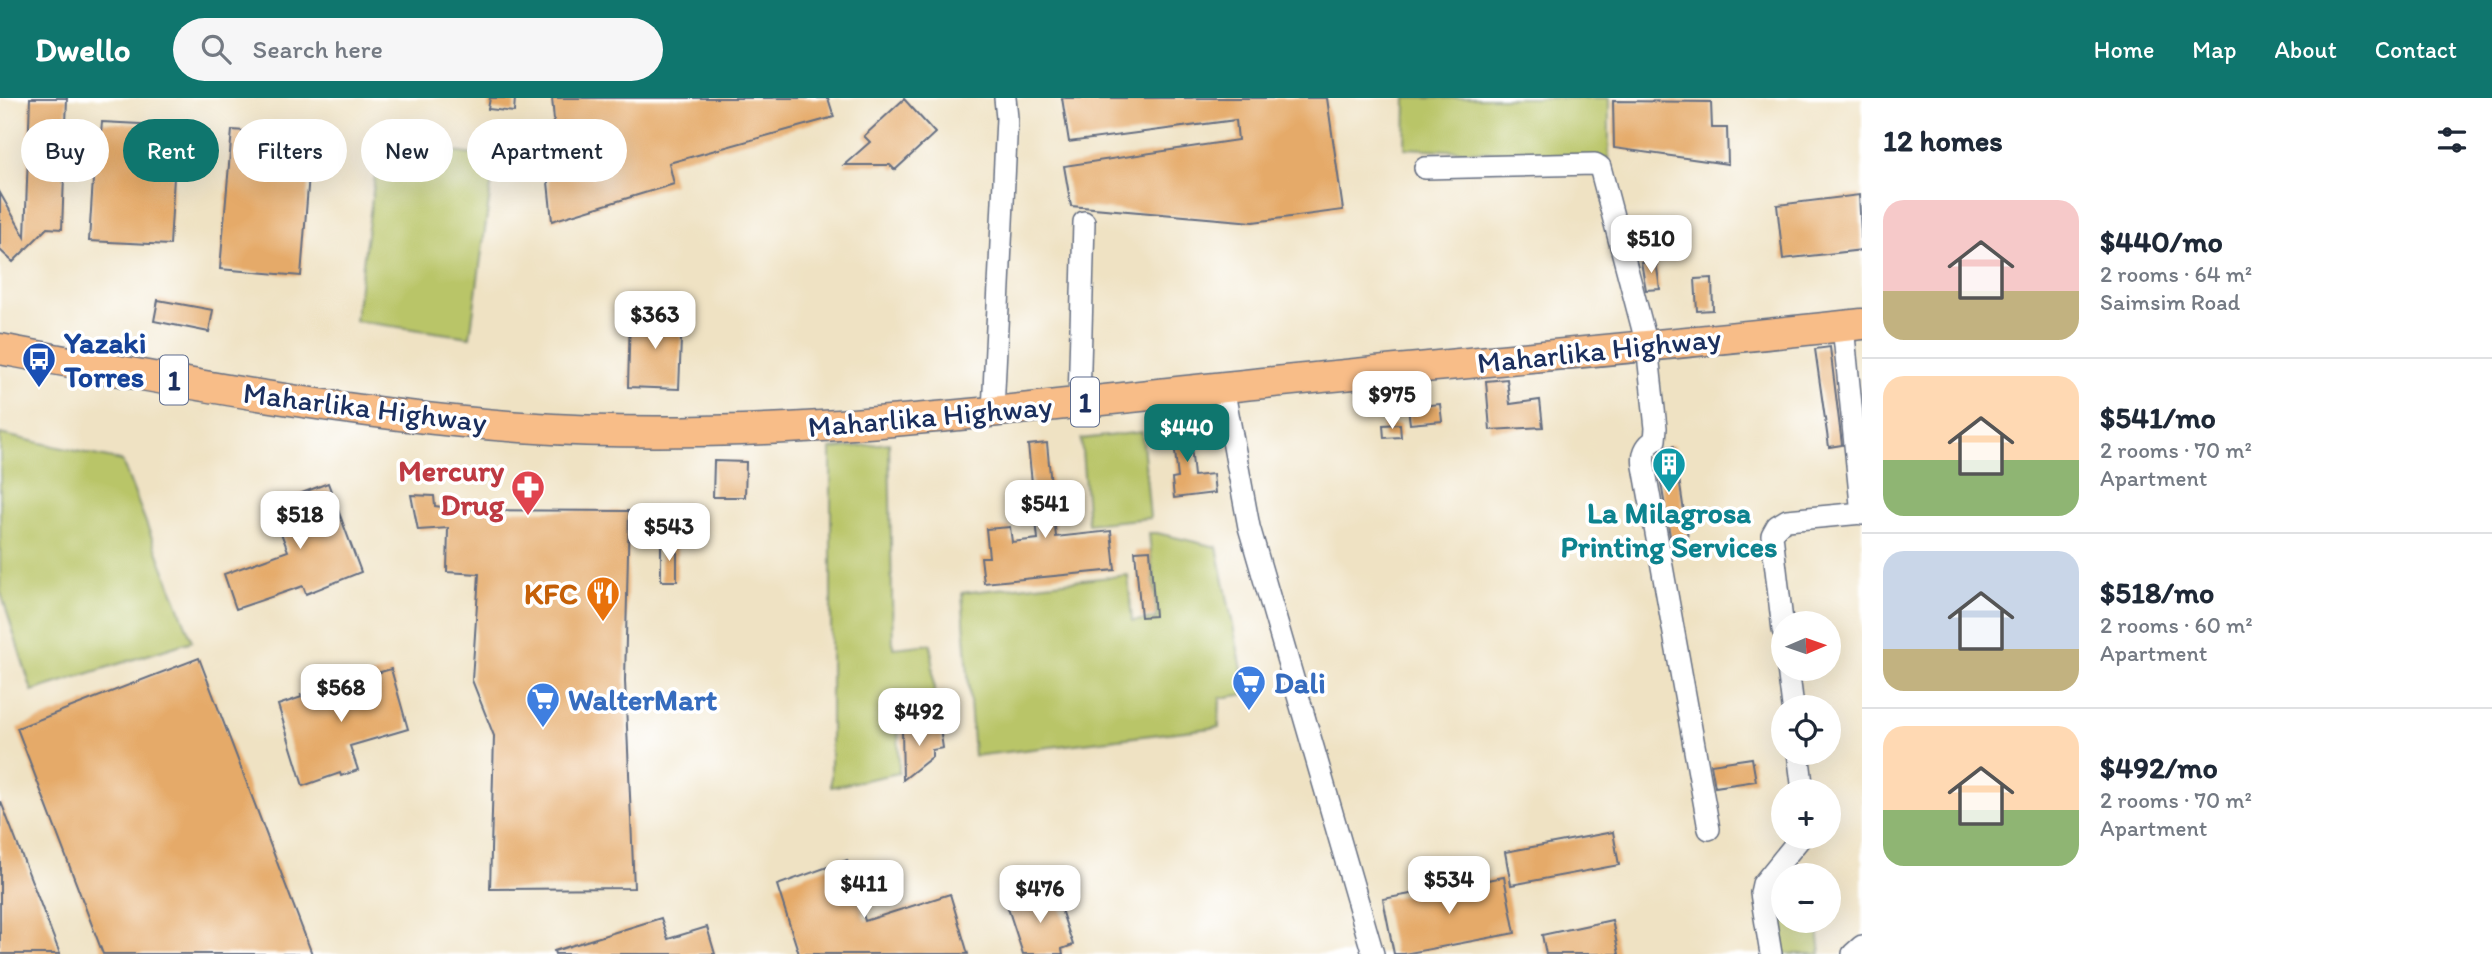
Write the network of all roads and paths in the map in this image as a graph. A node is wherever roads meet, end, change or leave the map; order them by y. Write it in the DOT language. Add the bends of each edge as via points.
graph roads {
  1 [pos="1005,98"];
  2 [pos="1425,168"];
  3 [pos="1084,222"];
  4 [pos="1853,325"];
  5 [pos="1647,345"];
  6 [pos="0,349"];
  7 [pos="1223,387"];
  8 [pos="1079,402"];
  9 [pos="993,411"];
  10 [pos="1860,456"];
  11 [pos="1862,514"];
  12 [pos="1781,611"];
  13 [pos="1709,829"];
  14 [pos="1791,849"];
  15 [pos="1862,946"];
  16 [pos="1373,954"];
  17 [pos="1771,954"];
  18 [pos="1853,954"];
  1 -- 9 [label="street"];
  2 -- 5 [label="street" via="1600,167"];
  3 -- 8 [label="street"];
  4 -- 5 [label="highway, Maharlika Highway / 1"];
  4 -- 10 [label="street"];
  5 -- 7 [label="highway, Maharlika Highway / 1"];
  5 -- 13 [label="street" via="1656,429 1655,440 1643,456 1644,466"];
  6 -- 9 [label="highway, Maharlika Highway / 1" via="307,403 521,427 767,429"];
  7 -- 8 [label="highway, Maharlika Highway / 1"];
  7 -- 16 [label="street" via="1248,527"];
  8 -- 9 [label="highway, Maharlika Highway / 1"];
  10 -- 11 [label="street"];
  11 -- 12 [label="street" via="1787,520 1777,526 1772,535"];
  14 -- 17 [label="street" via="1761,893"];
  15 -- 18 [label="street"];
}
